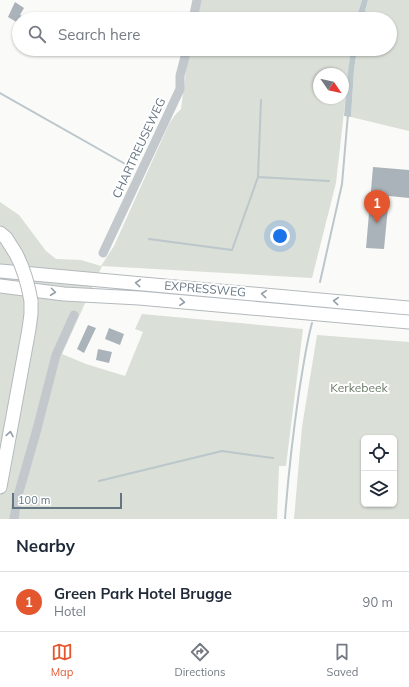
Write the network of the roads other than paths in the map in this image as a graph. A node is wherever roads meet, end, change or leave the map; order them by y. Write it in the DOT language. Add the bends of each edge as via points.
graph roads {
  1 [pos="197,0"];
  2 [pos="194,12"];
  3 [pos="185,56"];
  4 [pos="0,233"];
  5 [pos="103,253"];
  6 [pos="0,271"];
  7 [pos="0,286"];
  8 [pos="406,307"];
  9 [pos="74,315"];
  10 [pos="409,322"];
  11 [pos="0,487"];
  12 [pos="14,519"];
  1 -- 2 [label="street"];
  3 -- 5 [label="street, CHARTREUSEWEG" via="180,76 180,89"];
  11 -- 4 [label="highway, one-way, bridge" via="29,329 31,301 23,268 6,238"];
  8 -- 6 [label="highway, EXPRESSWEG, one-way"];
  7 -- 10 [label="highway, EXPRESSWEG, one-way" via="64,294 140,298"];
  9 -- 12 [label="street" via="56,355 17,499"];
}
